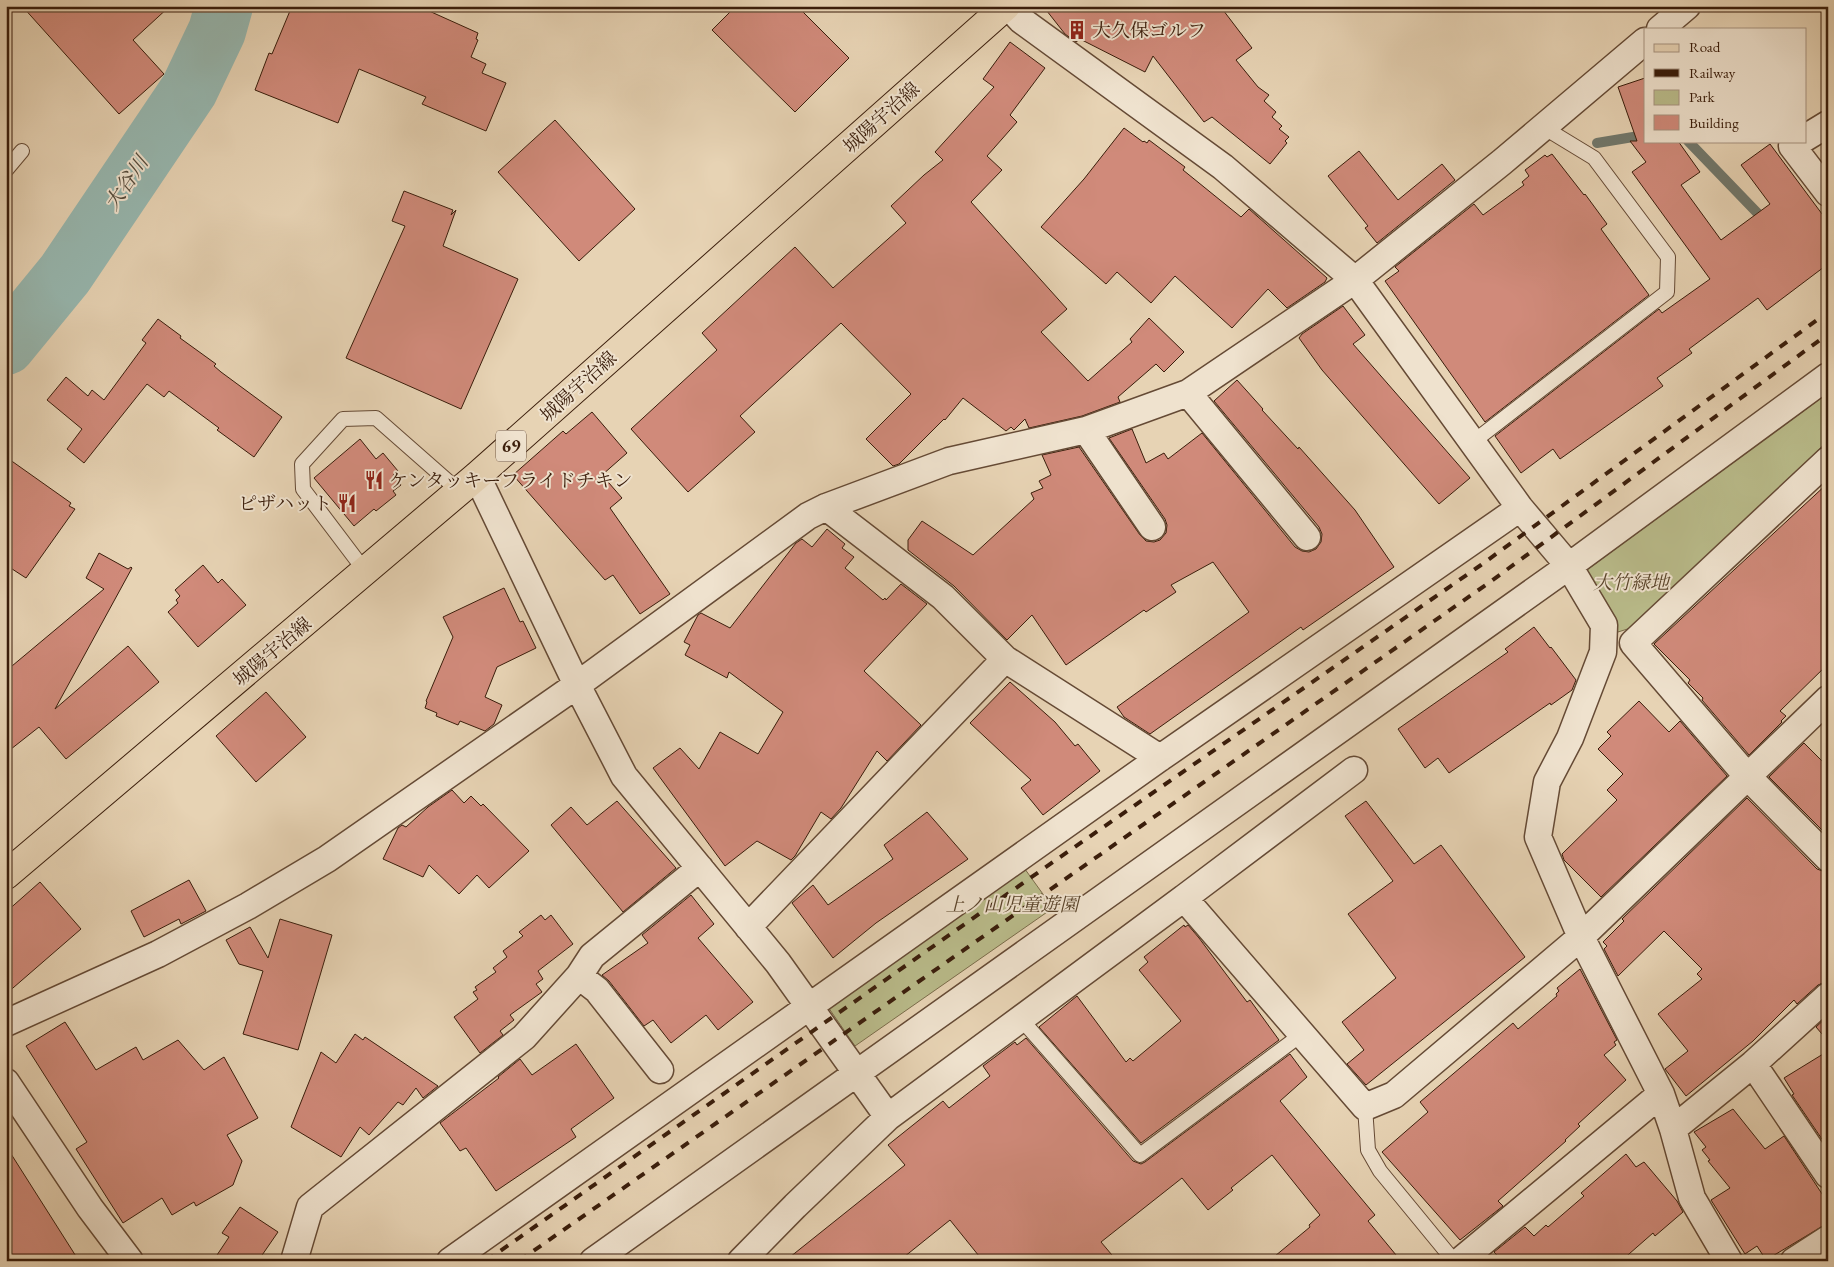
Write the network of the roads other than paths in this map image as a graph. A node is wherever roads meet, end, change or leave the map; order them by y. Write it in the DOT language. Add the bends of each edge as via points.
graph roads {
  1 [pos="1007,6"];
  2 [pos="1687,6"];
  3 [pos="1661,28"];
  4 [pos="1644,42"];
  5 [pos="1828,124"];
  6 [pos="1543,127"];
  7 [pos="1806,137"];
  8 [pos="1798,142"];
  9 [pos="22,151"];
  10 [pos="6,170"];
  11 [pos="1828,193"];
  12 [pos="1355,280"];
  13 [pos="1828,376"];
  14 [pos="1188,394"];
  15 [pos="1086,430"];
  16 [pos="1473,442"];
  17 [pos="1828,460"];
  18 [pos="468,483"];
  19 [pos="826,507"];
  20 [pos="1520,508"];
  21 [pos="1152,527"];
  22 [pos="1307,537"];
  23 [pos="1569,566"];
  24 [pos="366,571"];
  25 [pos="1633,643"];
  26 [pos="1603,652"];
  27 [pos="1005,659"];
  28 [pos="577,685"];
  29 [pos="1828,699"];
  30 [pos="1160,758"];
  31 [pos="1354,770"];
  32 [pos="1747,776"];
  33 [pos="1828,858"];
  34 [pos="700,868"];
  35 [pos="6,874"];
  36 [pos="1184,898"];
  37 [pos="748,927"];
  38 [pos="1580,938"];
  39 [pos="579,976"];
  40 [pos="1828,996"];
  41 [pos="809,1006"];
  42 [pos="1021,1019"];
  43 [pos="6,1023"];
  44 [pos="1302,1034"];
  45 [pos="1753,1064"];
  46 [pos="660,1070"];
  47 [pos="857,1073"];
  48 [pos="6,1082"];
  49 [pos="1661,1094"];
  50 [pos="1365,1107"];
  51 [pos="888,1117"];
  52 [pos="1673,1129"];
  53 [pos="1828,1175"];
  54 [pos="1828,1238"];
  55 [pos="130,1261"];
  56 [pos="294,1261"];
  57 [pos="450,1261"];
  58 [pos="593,1261"];
  59 [pos="741,1261"];
  60 [pos="1454,1261"];
  61 [pos="1460,1261"];
  62 [pos="1729,1261"];
  63 [pos="1794,1261"];
  1 -- 12 [label="street" via="1021,20 1223,167"];
  1 -- 18 [label="main road, 城陽宇治線 / 69"];
  2 -- 3 [label="street"];
  4 -- 6 [label="street"];
  5 -- 7 [label="street"];
  6 -- 12 [label="street"];
  6 -- 16 [label="lane" via="1594,158 1668,257 1667,292"];
  8 -- 11 [label="street" via="1792,146"];
  9 -- 10 [label="lane"];
  12 -- 14 [label="street"];
  12 -- 16 [label="street"];
  13 -- 23 [label="street"];
  14 -- 15 [label="street"];
  14 -- 22 [label="street"];
  15 -- 19 [label="street" via="949,461"];
  15 -- 21 [label="street"];
  16 -- 20 [label="street"];
  17 -- 25 [label="street"];
  18 -- 24 [label="main road, 城陽宇治線 / 69"];
  18 -- 24 [label="lane" via="376,418 343,420 302,464 303,489"];
  18 -- 28 [label="street"];
  19 -- 27 [label="street" via="943,597"];
  19 -- 28 [label="street" via="808,516"];
  20 -- 23 [label="street"];
  20 -- 30 [label="street"];
  23 -- 26 [label="street" via="1604,625"];
  23 -- 47 [label="street"];
  24 -- 35 [label="main road, 城陽宇治線 / 69"];
  25 -- 26 [label="street"];
  25 -- 32 [label="street"];
  26 -- 38 [label="street" via="1570,738 1548,782 1538,838"];
  27 -- 30 [label="street"];
  27 -- 37 [label="street"];
  28 -- 34 [label="street" via="624,776"];
  28 -- 43 [label="street" via="327,859 248,906 158,954"];
  29 -- 32 [label="street"];
  30 -- 41 [label="street"];
  31 -- 36 [label="street"];
  32 -- 33 [label="street"];
  32 -- 38 [label="street"];
  34 -- 37 [label="street"];
  34 -- 39 [label="street" via="592,956"];
  36 -- 42 [label="street"];
  36 -- 44 [label="street"];
  37 -- 41 [label="street"];
  38 -- 49 [label="street"];
  38 -- 50 [label="street" via="1394,1095"];
  39 -- 46 [label="street" via="597,990"];
  39 -- 56 [label="street" via="524,1037 310,1207"];
  40 -- 45 [label="street"];
  41 -- 47 [label="street"];
  41 -- 57 [label="street"];
  42 -- 44 [label="lane" via="1140,1155"];
  42 -- 51 [label="street"];
  44 -- 50 [label="street"];
  45 -- 52 [label="street"];
  45 -- 53 [label="street"];
  47 -- 51 [label="street"];
  47 -- 58 [label="street"];
  48 -- 55 [label="street" via="90,1208"];
  49 -- 52 [label="street"];
  49 -- 61 [label="street"];
  50 -- 60 [label="lane" via="1368,1150 1372,1157"];
  51 -- 59 [label="street"];
  52 -- 62 [label="street" via="1692,1198"];
  54 -- 63 [label="street"];
}
